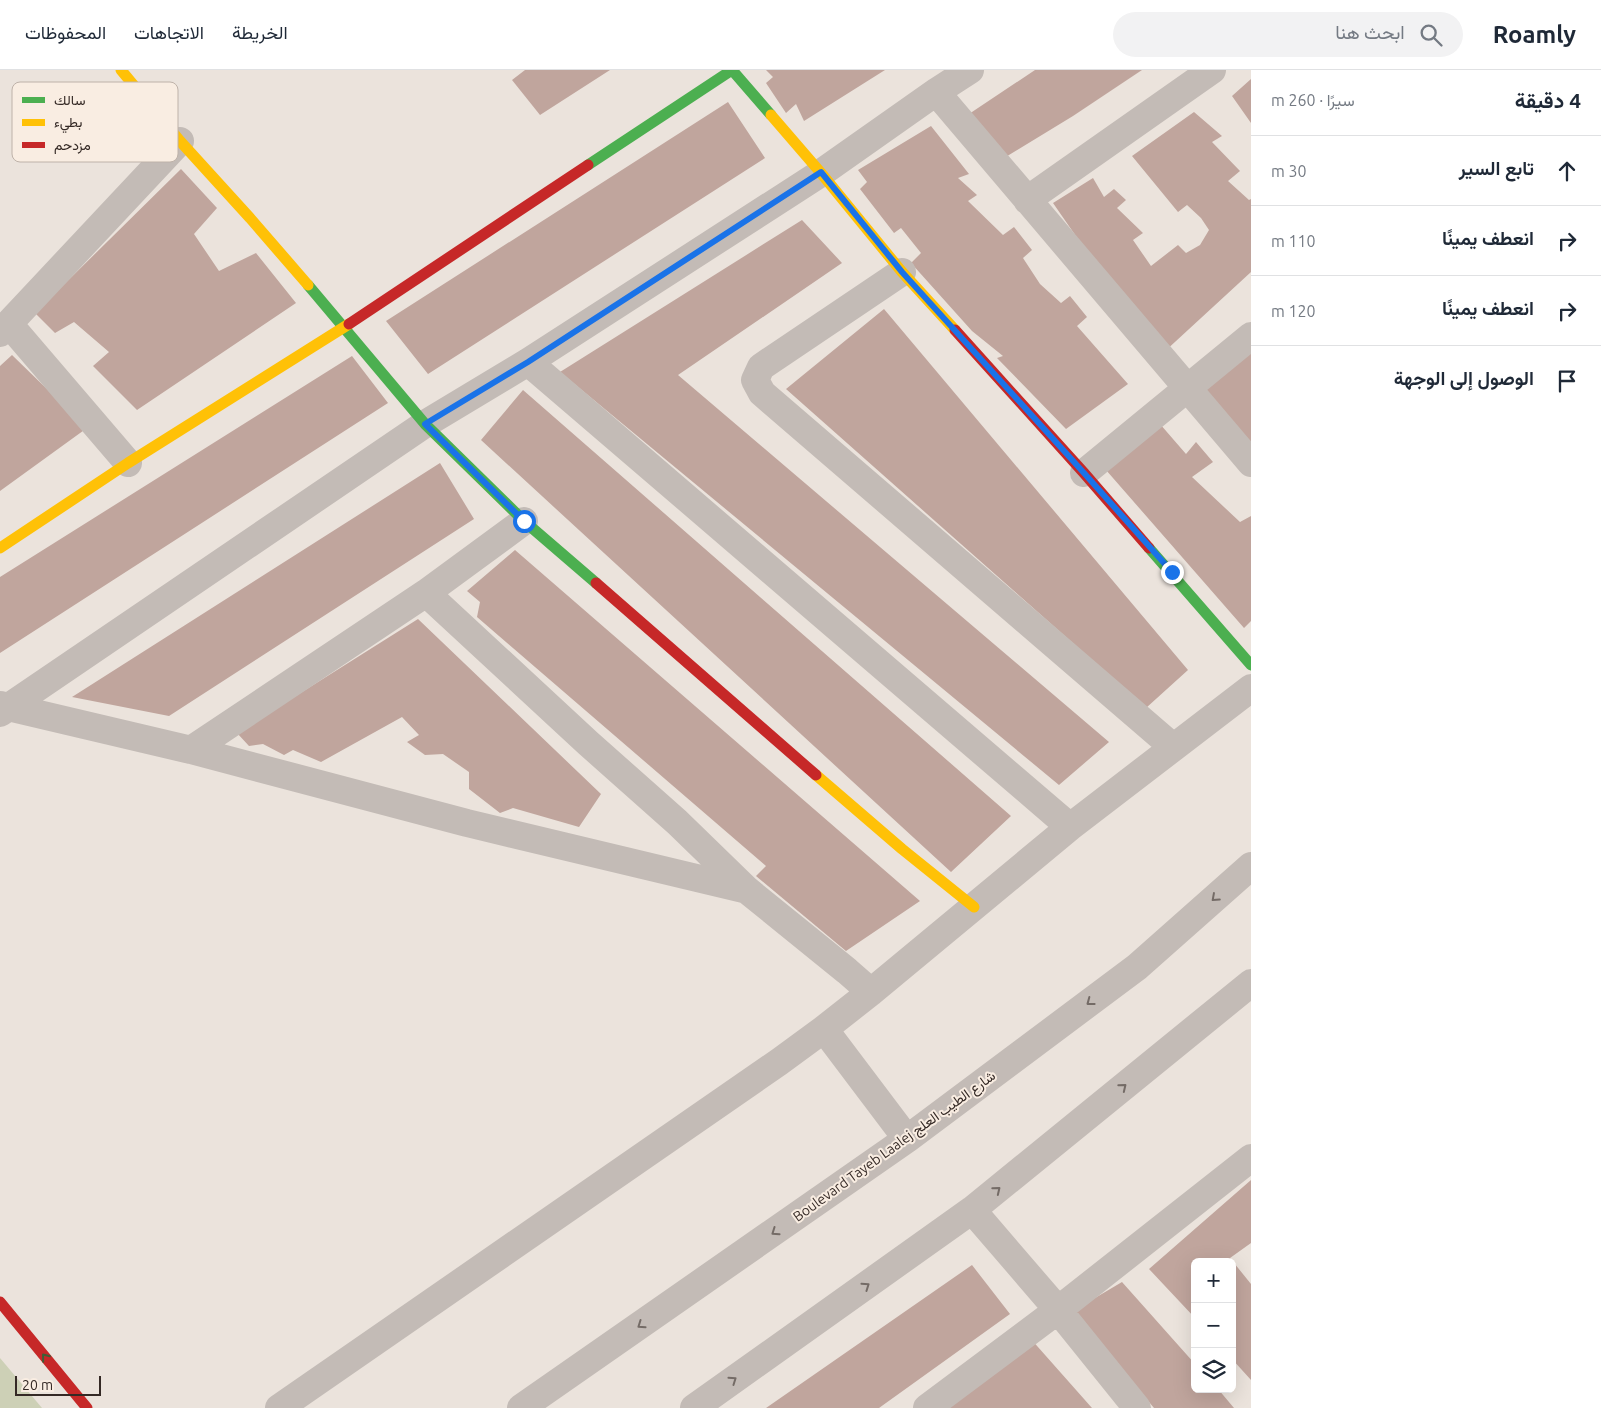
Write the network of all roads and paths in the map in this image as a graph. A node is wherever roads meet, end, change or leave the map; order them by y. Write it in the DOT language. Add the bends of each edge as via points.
graph roads {
  1 [pos="121,70"];
  2 [pos="970,70"];
  3 [pos="1212,70"];
  4 [pos="131,82"];
  5 [pos="936,92"];
  6 [pos="178,139"];
  7 [pos="180,141"];
  8 [pos="160,162"];
  9 [pos="821,172"];
  10 [pos="1027,200"];
  11 [pos="902,272"];
  12 [pos="344,327"];
  13 [pos="4,329"];
  14 [pos="1251,336"];
  15 [pos="528,362"];
  16 [pos="1187,388"];
  17 [pos="425,424"];
  18 [pos="1251,463"];
  19 [pos="128,464"];
  20 [pos="1084,473"];
  21 [pos="524,521"];
  22 [pos="0,548"];
  23 [pos="426,593"];
  24 [pos="1251,665"];
  25 [pos="1251,688"];
  26 [pos="3,709"];
  27 [pos="1174,747"];
  28 [pos="191,750"];
  29 [pos="1070,827"];
  30 [pos="1251,866"];
  31 [pos="747,890"];
  32 [pos="974,907"];
  33 [pos="1251,983"];
  34 [pos="870,992"];
  35 [pos="824,1028"];
  36 [pos="908,1139"];
  37 [pos="1251,1158"];
  38 [pos="972,1210"];
  39 [pos="0,1302"];
  40 [pos="1058,1310"];
  41 [pos="87,1408"];
  42 [pos="279,1408"];
  43 [pos="521,1408"];
  44 [pos="694,1408"];
  45 [pos="928,1408"];
  46 [pos="1137,1408"];
  1 -- 4 [label="street"];
  2 -- 5 [label="street"];
  3 -- 10 [label="street"];
  5 -- 9 [label="street"];
  5 -- 10 [label="street"];
  6 -- 7 [label="street"];
  7 -- 12 [label="street"];
  8 -- 13 [label="street"];
  9 -- 11 [label="street"];
  9 -- 12 [label="street" via="732,70"];
  9 -- 15 [label="street"];
  10 -- 16 [label="street"];
  11 -- 20 [label="street"];
  11 -- 27 [label="street" via="761,367 755,380 762,394"];
  12 -- 17 [label="street"];
  12 -- 19 [label="street"];
  13 -- 19 [label="street"];
  14 -- 16 [label="street"];
  15 -- 17 [label="street"];
  15 -- 29 [label="street"];
  16 -- 18 [label="street"];
  16 -- 20 [label="street"];
  17 -- 21 [label="street"];
  17 -- 26 [label="street"];
  19 -- 22 [label="street"];
  20 -- 24 [label="street"];
  21 -- 23 [label="street"];
  21 -- 32 [label="street" via="902,849"];
  23 -- 28 [label="street"];
  23 -- 31 [label="street"];
  25 -- 27 [label="street"];
  26 -- 28 [label="street"];
  27 -- 29 [label="street"];
  28 -- 31 [label="street" via="467,823"];
  29 -- 32 [label="street"];
  30 -- 36 [label="street, Boulevard Tayeb Laalej شارع الطيب العلج, one-way" via="1137,967"];
  31 -- 34 [label="street"];
  32 -- 34 [label="street"];
  38 -- 33 [label="street, one-way"];
  34 -- 35 [label="street"];
  35 -- 36 [label="street"];
  35 -- 42 [label="street" via="780,1062"];
  36 -- 43 [label="street, Boulevard Tayeb Laalej شارع الطيب العلج, one-way"];
  37 -- 40 [label="street"];
  38 -- 40 [label="street"];
  44 -- 38 [label="street, one-way"];
  41 -- 39 [label="street, one-way"];
  40 -- 45 [label="street"];
  40 -- 46 [label="street"];
}
